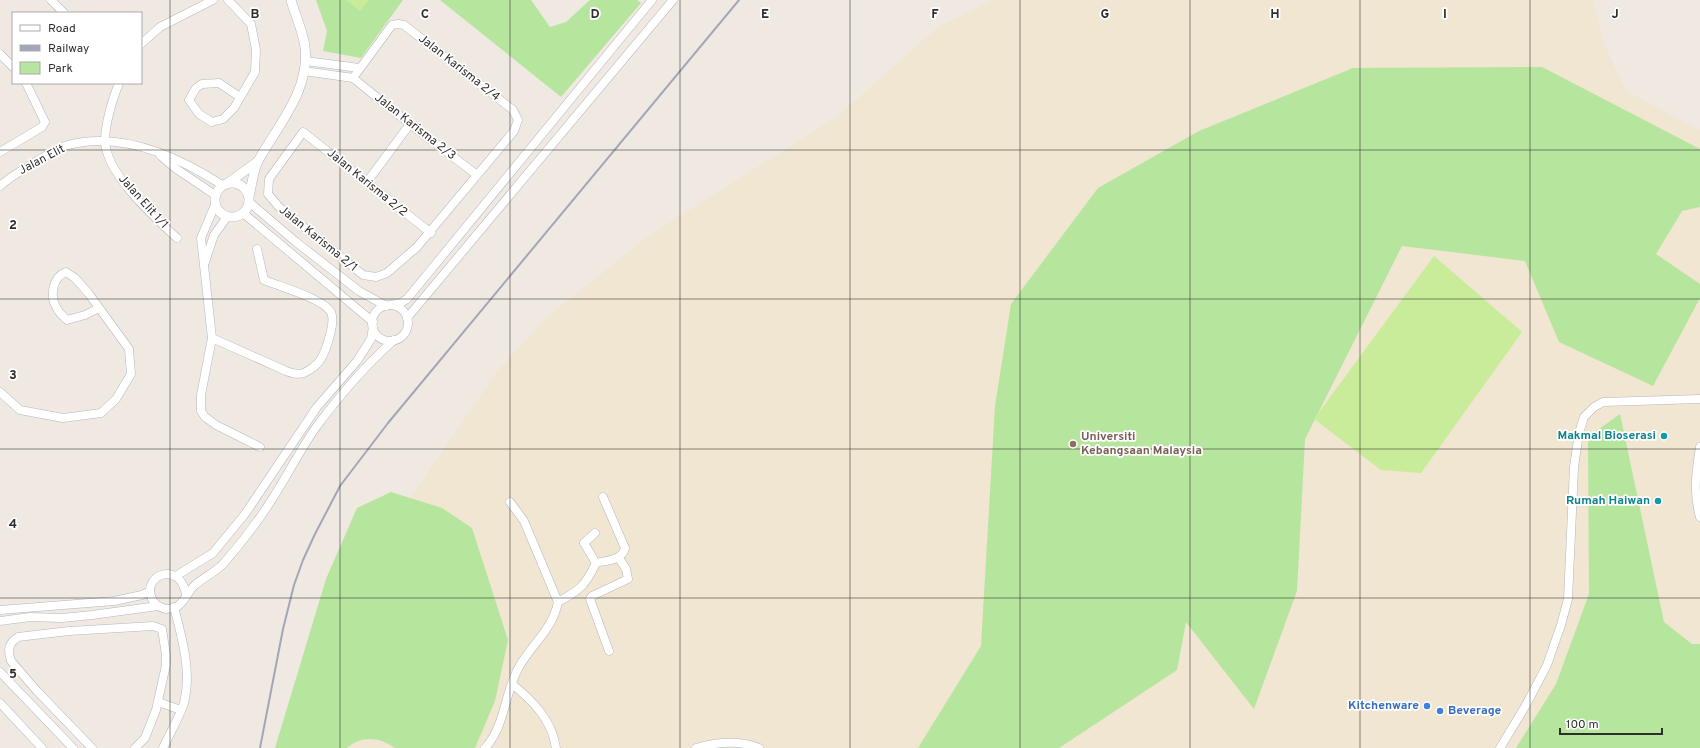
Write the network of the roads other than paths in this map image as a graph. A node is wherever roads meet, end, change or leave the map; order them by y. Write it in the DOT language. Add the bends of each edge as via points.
graph roads {
  1 [pos="51,0"];
  2 [pos="213,0"];
  3 [pos="228,0"];
  4 [pos="291,0"];
  5 [pos="652,0"];
  6 [pos="673,0"];
  7 [pos="63,12"];
  8 [pos="142,43"];
  9 [pos="0,54"];
  10 [pos="306,61"];
  11 [pos="12,66"];
  12 [pos="359,68"];
  13 [pos="304,72"];
  14 [pos="353,78"];
  15 [pos="26,84"];
  16 [pos="119,84"];
  17 [pos="240,97"];
  18 [pos="410,124"];
  19 [pos="303,132"];
  20 [pos="105,140"];
  21 [pos="0,152"];
  22 [pos="158,153"];
  23 [pos="257,162"];
  24 [pos="477,175"];
  25 [pos="366,182"];
  26 [pos="225,184"];
  27 [pos="0,186"];
  28 [pos="215,195"];
  29 [pos="249,199"];
  30 [pos="215,205"];
  31 [pos="243,213"];
  32 [pos="227,217"];
  33 [pos="430,233"];
  34 [pos="177,238"];
  35 [pos="257,249"];
  36 [pos="204,265"];
  37 [pos="389,306"];
  38 [pos="99,308"];
  39 [pos="407,318"];
  40 [pos="373,324"];
  41 [pos="212,338"];
  42 [pos="394,340"];
  43 [pos="0,392"];
  44 [pos="1700,399"];
  45 [pos="260,447"];
  46 [pos="1700,447"];
  47 [pos="1698,468"];
  48 [pos="603,497"];
  49 [pos="510,502"];
  50 [pos="1700,517"];
  51 [pos="595,533"];
  52 [pos="619,558"];
  53 [pos="596,562"];
  54 [pos="176,576"];
  55 [pos="150,591"];
  56 [pos="186,595"];
  57 [pos="558,602"];
  58 [pos="158,606"];
  59 [pos="174,607"];
  60 [pos="0,610"];
  61 [pos="64,617"];
  62 [pos="0,621"];
  63 [pos="66,632"];
  64 [pos="609,651"];
  65 [pos="0,672"];
  66 [pos="512,684"];
  67 [pos="37,691"];
  68 [pos="26,701"];
  69 [pos="158,702"];
  70 [pos="0,704"];
  71 [pos="181,710"];
  72 [pos="42,748"];
  73 [pos="73,748"];
  74 [pos="92,748"];
  75 [pos="135,748"];
  76 [pos="162,748"];
  77 [pos="485,748"];
  78 [pos="556,748"];
  79 [pos="696,748"];
  80 [pos="759,748"];
  81 [pos="1500,748"];
  1 -- 7 [label="street"];
  2 -- 8 [label="street" via="160,27"];
  3 -- 17 [label="street" via="251,24 256,50 254,72"];
  4 -- 10 [label="street" via="305,46"];
  5 -- 37 [label="street" via="407,299 400,304"];
  6 -- 39 [label="street"];
  9 -- 11 [label="street"];
  10 -- 12 [label="street"];
  10 -- 13 [label="street"];
  12 -- 14 [label="street, Jalan Karisma 2/4"];
  12 -- 24 [label="street, Jalan Karisma 2/4" via="392,25 404,25 513,110 518,120 514,131"];
  13 -- 14 [label="street"];
  13 -- 23 [label="street" via="291,107"];
  14 -- 18 [label="street, Jalan Karisma 2/3"];
  15 -- 21 [label="street" via="45,122 42,127"];
  16 -- 20 [label="street" via="109,110"];
  17 -- 17 [label="street" via="218,83 202,84 196,88 189,100 198,114 212,122 223,120"];
  18 -- 24 [label="street, Jalan Karisma 2/3"];
  18 -- 25 [label="street"];
  19 -- 25 [label="street, Jalan Karisma 2/2"];
  19 -- 33 [label="street, Jalan Karisma 2/1" via="269,179 268,194 279,207 363,275 376,277 388,273"];
  20 -- 22 [label="street, Jalan Elit" via="126,143"];
  20 -- 27 [label="street, Jalan Elit" via="64,147 10,177"];
  20 -- 34 [label="street, Jalan Elit 1/1" via="112,166 153,216"];
  22 -- 26 [label="street, Jalan Elit" via="179,160"];
  22 -- 28 [label="street, Jalan Elit"];
  23 -- 26 [label="street"];
  23 -- 29 [label="street"];
  24 -- 33 [label="street"];
  25 -- 33 [label="street, Jalan Karisma 2/2"];
  26 -- 28 [label="street"];
  26 -- 29 [label="street" via="232,182 241,185"];
  28 -- 30 [label="street"];
  29 -- 31 [label="street"];
  29 -- 37 [label="street" via="296,242 359,291"];
  30 -- 32 [label="street"];
  30 -- 36 [label="street" via="201,238"];
  31 -- 32 [label="street"];
  31 -- 40 [label="street"];
  32 -- 36 [label="street" via="214,235"];
  35 -- 41 [label="street" via="264,280 308,296 326,306 332,313 333,321 321,360 314,367 296,374"];
  36 -- 41 [label="street"];
  37 -- 39 [label="street" via="398,307"];
  37 -- 40 [label="street" via="376,312"];
  38 -- 38 [label="street" via="67,320 58,310 54,300 54,283 59,274 66,272 75,278"];
  38 -- 43 [label="street" via="129,349 131,374 116,399 101,413 63,418 20,410"];
  39 -- 42 [label="street" via="407,329 400,338"];
  40 -- 42 [label="street" via="381,338"];
  40 -- 54 [label="street" via="371,339 357,362 317,407 245,514 213,553"];
  41 -- 45 [label="street" via="201,395 201,410 205,417 216,425"];
  42 -- 56 [label="street" via="317,425 255,526 221,566"];
  44 -- 81 [label="street" via="1603,402 1584,418 1574,466 1568,599 1547,665"];
  46 -- 47 [label="street"];
  47 -- 50 [label="street" via="1695,475"];
  48 -- 52 [label="street" via="625,548"];
  49 -- 57 [label="street" via="524,521"];
  51 -- 53 [label="street" via="584,543"];
  52 -- 53 [label="street"];
  52 -- 64 [label="street" via="626,569 628,579 590,599"];
  53 -- 57 [label="street" via="583,586"];
  54 -- 55 [label="street" via="158,576"];
  54 -- 56 [label="street" via="181,580"];
  55 -- 58 [label="street" via="153,601"];
  55 -- 60 [label="street" via="114,601"];
  56 -- 59 [label="street"];
  57 -- 66 [label="street" via="551,622 518,668"];
  58 -- 59 [label="street" via="165,609"];
  58 -- 61 [label="street" via="128,612"];
  59 -- 71 [label="street" via="186,657 184,703"];
  61 -- 62 [label="street" via="30,617"];
  61 -- 63 [label="street"];
  63 -- 67 [label="street" via="18,637 11,642 11,660"];
  63 -- 69 [label="street" via="152,626 162,629 166,665"];
  65 -- 68 [label="street"];
  66 -- 77 [label="street" via="496,734"];
  66 -- 78 [label="street" via="539,709 551,728"];
  67 -- 68 [label="street"];
  67 -- 74 [label="street"];
  68 -- 73 [label="street"];
  69 -- 71 [label="street"];
  69 -- 75 [label="street" via="146,738"];
  70 -- 72 [label="street"];
  71 -- 76 [label="street"];
  79 -- 80 [label="street" via="721,742"];
}
